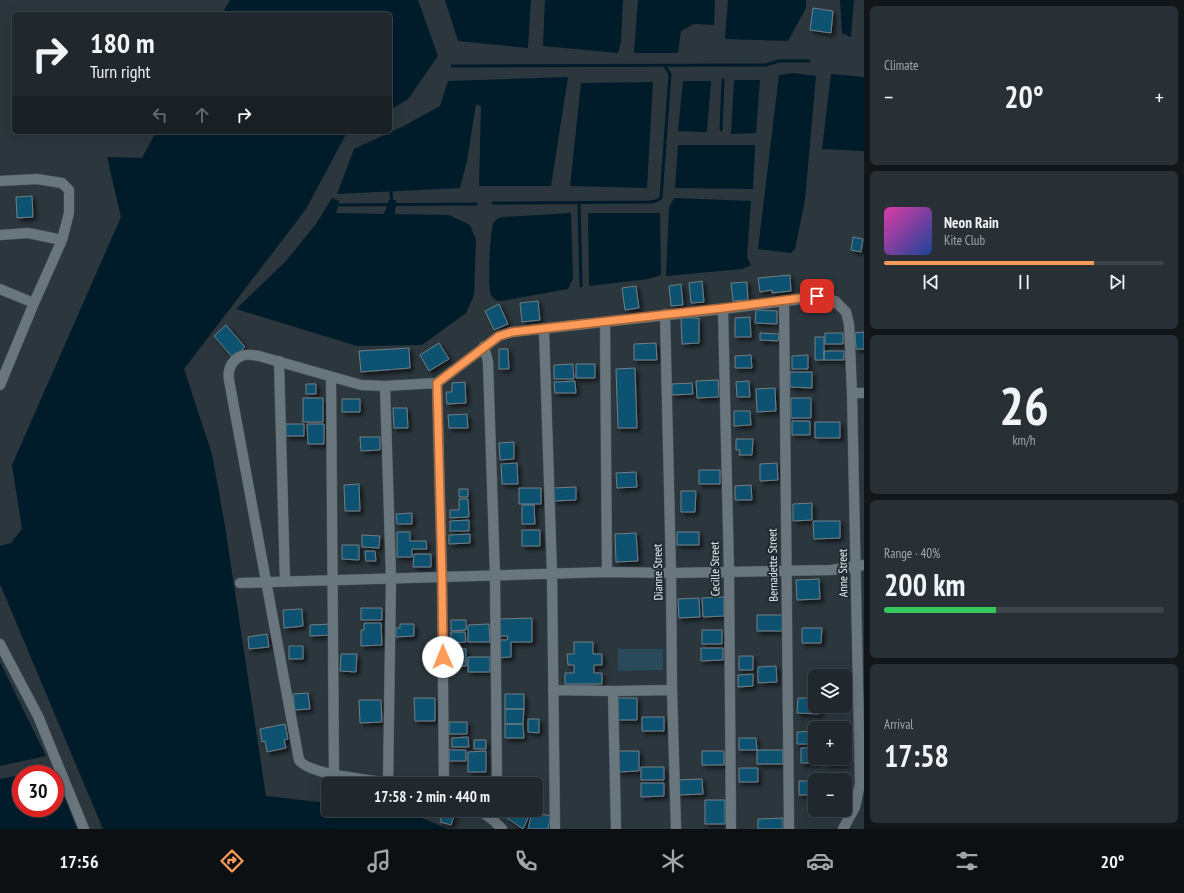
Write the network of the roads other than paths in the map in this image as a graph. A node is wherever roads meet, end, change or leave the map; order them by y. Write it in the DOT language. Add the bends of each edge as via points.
graph roads {
  1 [pos="0,180"];
  2 [pos="0,235"];
  3 [pos="62,240"];
  4 [pos="0,289"];
  5 [pos="784,301"];
  6 [pos="34,303"];
  7 [pos="723,308"];
  8 [pos="665,314"];
  9 [pos="605,322"];
  10 [pos="544,329"];
  11 [pos="484,346"];
  12 [pos="279,361"];
  13 [pos="330,377"];
  14 [pos="437,383"];
  15 [pos="0,385"];
  16 [pos="385,386"];
  17 [pos="852,393"];
  18 [pos="864,393"];
  19 [pos="786,570"];
  20 [pos="860,570"];
  21 [pos="607,572"];
  22 [pos="729,572"];
  23 [pos="671,573"];
  24 [pos="552,574"];
  25 [pos="495,576"];
  26 [pos="390,578"];
  27 [pos="442,578"];
  28 [pos="333,580"];
  29 [pos="265,582"];
  30 [pos="285,582"];
  31 [pos="240,583"];
  32 [pos="0,644"];
  33 [pos="553,690"];
  34 [pos="672,690"];
  35 [pos="613,691"];
  36 [pos="334,774"];
  37 [pos="353,777"];
  38 [pos="391,777"];
  39 [pos="444,777"];
  40 [pos="497,777"];
  41 [pos="496,817"];
  42 [pos="84,829"];
  43 [pos="502,829"];
  44 [pos="555,829"];
  45 [pos="616,829"];
  46 [pos="676,829"];
  47 [pos="731,829"];
  48 [pos="789,829"];
  49 [pos="843,829"];
  1 -- 3 [label="street" via="43,180 62,183 69,190 69,213"];
  2 -- 3 [label="street" via="28,234"];
  3 -- 6 [label="street"];
  4 -- 6 [label="street"];
  5 -- 7 [label="street"];
  5 -- 17 [label="street, Anne Street" via="817,296 835,301 846,312 849,324"];
  5 -- 19 [label="street, Bernadette Street"];
  6 -- 15 [label="street"];
  7 -- 8 [label="street"];
  7 -- 22 [label="street, Cecille Street"];
  8 -- 9 [label="street"];
  8 -- 23 [label="street, Dianne Street"];
  9 -- 10 [label="street"];
  9 -- 21 [label="street"];
  10 -- 11 [label="street" via="512,332 499,336"];
  10 -- 24 [label="street"];
  11 -- 14 [label="street"];
  11 -- 25 [label="street" via="488,362"];
  12 -- 13 [label="street"];
  12 -- 29 [label="street" via="246,355 236,360 228,371"];
  12 -- 30 [label="street"];
  13 -- 16 [label="street" via="361,385"];
  13 -- 28 [label="street"];
  14 -- 16 [label="street"];
  14 -- 27 [label="street"];
  16 -- 26 [label="street"];
  17 -- 18 [label="street"];
  17 -- 20 [label="street, Anne Street"];
  19 -- 20 [label="street"];
  19 -- 22 [label="street"];
  19 -- 48 [label="street, Bernadette Street"];
  20 -- 49 [label="street, Anne Street" via="860,784 855,806"];
  21 -- 23 [label="street"];
  21 -- 24 [label="street"];
  22 -- 23 [label="street"];
  22 -- 47 [label="street, Cecille Street"];
  23 -- 34 [label="street, Dianne Street"];
  24 -- 25 [label="street"];
  24 -- 33 [label="street"];
  25 -- 27 [label="street"];
  25 -- 40 [label="street"];
  26 -- 27 [label="street"];
  26 -- 28 [label="street"];
  26 -- 38 [label="street"];
  27 -- 39 [label="street"];
  28 -- 30 [label="street"];
  28 -- 36 [label="street"];
  29 -- 30 [label="street"];
  29 -- 31 [label="street"];
  29 -- 36 [label="street" via="297,754 305,766"];
  32 -- 42 [label="street" via="38,716"];
  33 -- 35 [label="street"];
  33 -- 44 [label="street"];
  34 -- 35 [label="street"];
  34 -- 46 [label="street, Dianne Street"];
  35 -- 45 [label="street"];
  36 -- 37 [label="street"];
  41 -- 43 [label="street"];
}
